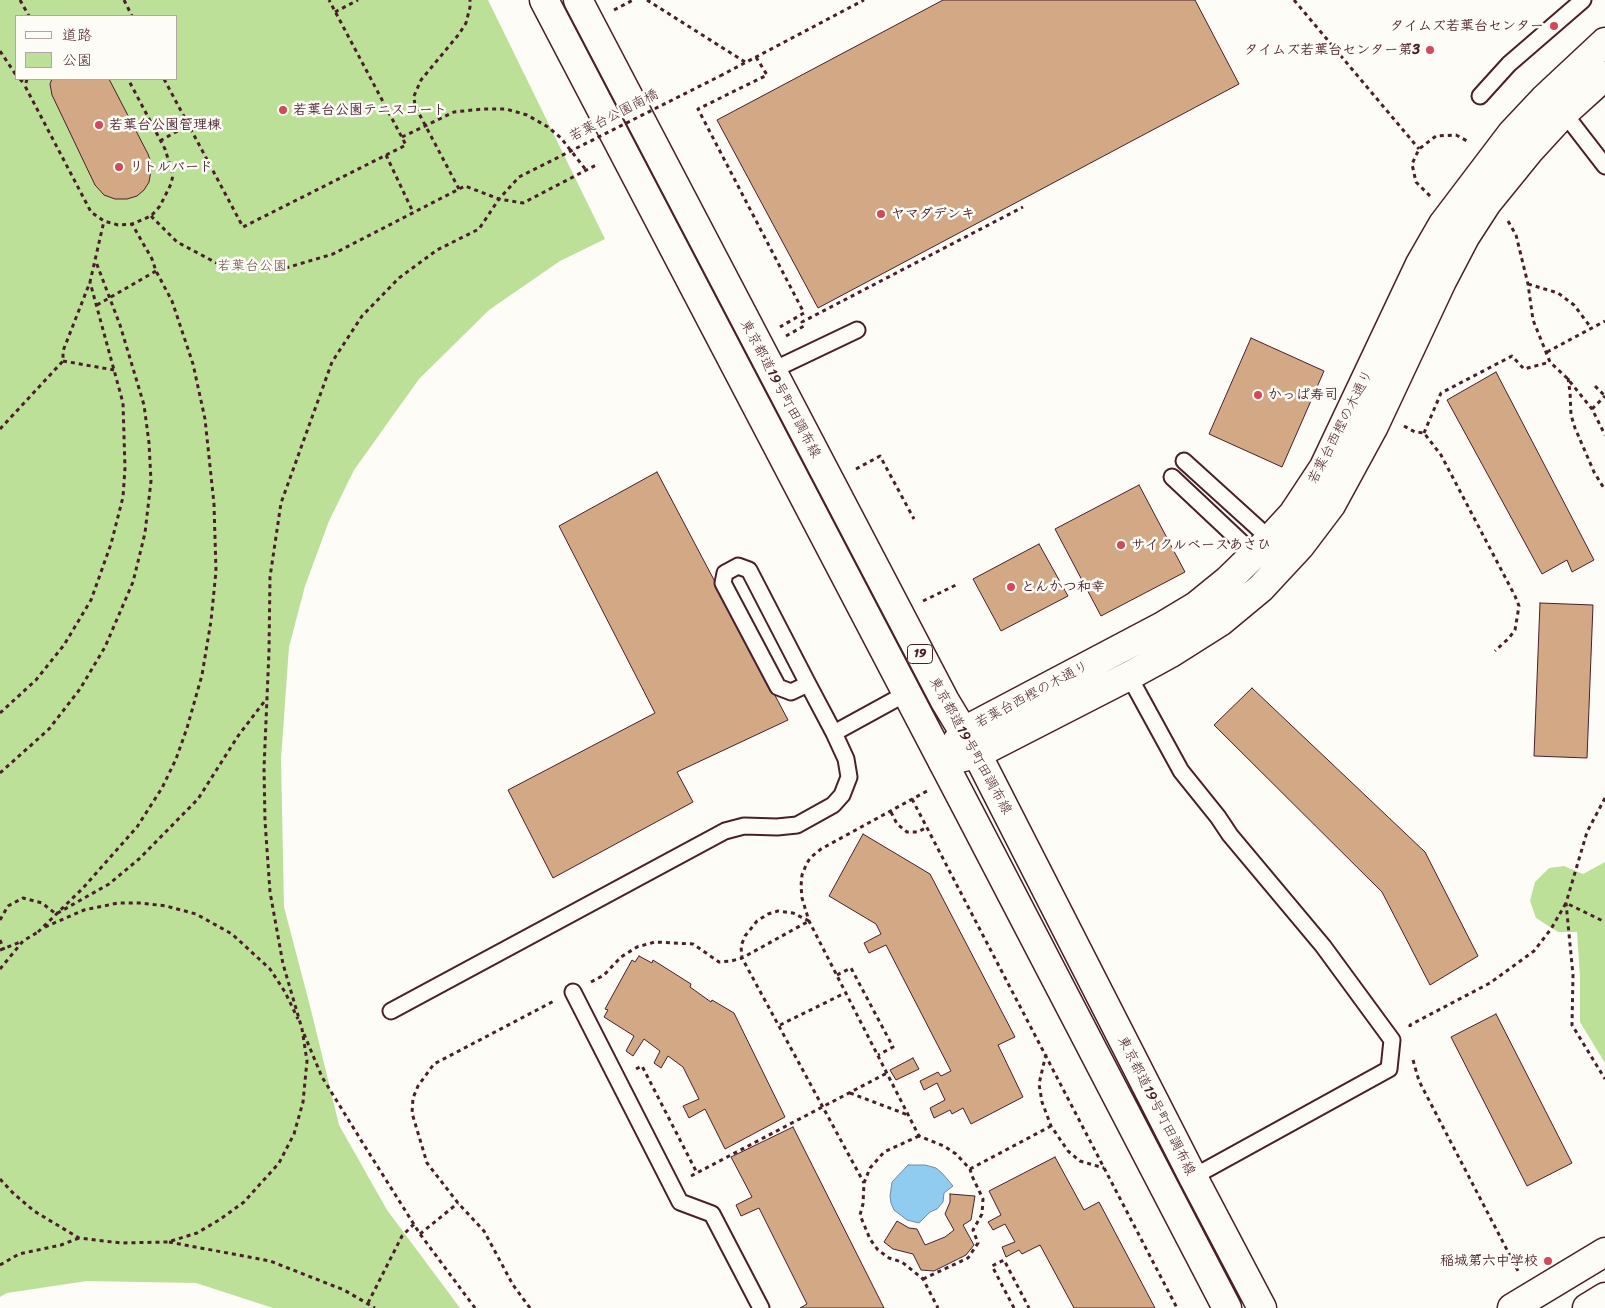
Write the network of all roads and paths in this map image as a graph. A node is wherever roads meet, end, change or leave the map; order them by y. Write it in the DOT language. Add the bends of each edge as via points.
graph roads {
  1 [pos="20,0"];
  2 [pos="124,0"];
  3 [pos="329,0"];
  4 [pos="358,0"];
  5 [pos="470,0"];
  6 [pos="544,0"];
  7 [pos="578,0"];
  8 [pos="633,0"];
  9 [pos="647,0"];
  10 [pos="864,0"];
  11 [pos="1294,0"];
  12 [pos="1583,0"];
  13 [pos="335,12"];
  14 [pos="611,12"];
  15 [pos="28,15"];
  16 [pos="132,15"];
  17 [pos="1605,42"];
  18 [pos="0,51"];
  19 [pos="756,56"];
  20 [pos="746,62"];
  21 [pos="15,74"];
  22 [pos="1605,76"];
  23 [pos="21,80"];
  24 [pos="27,80"];
  25 [pos="129,80"];
  26 [pos="165,80"];
  27 [pos="25,86"];
  28 [pos="1480,96"];
  29 [pos="1564,113"];
  30 [pos="425,124"];
  31 [pos="188,125"];
  32 [pos="402,136"];
  33 [pos="160,141"];
  34 [pos="1475,145"];
  35 [pos="1419,149"];
  36 [pos="386,154"];
  37 [pos="599,163"];
  38 [pos="1605,166"];
  39 [pos="586,170"];
  40 [pos="459,189"];
  41 [pos="499,199"];
  42 [pos="1434,200"];
  43 [pos="1023,207"];
  44 [pos="413,212"];
  45 [pos="151,216"];
  46 [pos="1506,216"];
  47 [pos="104,221"];
  48 [pos="132,224"];
  49 [pos="96,262"];
  50 [pos="156,271"];
  51 [pos="90,282"];
  52 [pos="1528,284"];
  53 [pos="110,297"];
  54 [pos="98,305"];
  55 [pos="1605,321"];
  56 [pos="778,329"];
  57 [pos="1592,329"];
  58 [pos="857,330"];
  59 [pos="783,338"];
  60 [pos="1547,352"];
  61 [pos="63,361"];
  62 [pos="1550,362"];
  63 [pos="114,370"];
  64 [pos="771,371"];
  65 [pos="1568,378"];
  66 [pos="1595,386"];
  67 [pos="1605,396"];
  68 [pos="1592,409"];
  69 [pos="1401,425"];
  70 [pos="0,430"];
  71 [pos="1424,433"];
  72 [pos="1605,435"];
  73 [pos="1184,461"];
  74 [pos="853,470"];
  75 [pos="1172,477"];
  76 [pos="1605,490"];
  77 [pos="914,519"];
  78 [pos="1263,547"];
  79 [pos="958,584"];
  80 [pos="920,603"];
  81 [pos="1495,650"];
  82 [pos="1129,676"];
  83 [pos="808,684"];
  84 [pos="907,693"];
  85 [pos="268,698"];
  86 [pos="0,714"];
  87 [pos="834,733"];
  88 [pos="971,742"];
  89 [pos="943,762"];
  90 [pos="0,772"];
  91 [pos="929,790"];
  92 [pos="912,799"];
  93 [pos="1605,799"];
  94 [pos="891,812"];
  95 [pos="927,827"];
  96 [pos="1566,903"];
  97 [pos="56,914"];
  98 [pos="0,920"];
  99 [pos="809,921"];
  100 [pos="1605,922"];
  101 [pos="38,932"];
  102 [pos="0,940"];
  103 [pos="23,941"];
  104 [pos="2,950"];
  105 [pos="742,958"];
  106 [pos="0,969"];
  107 [pos="836,975"];
  108 [pos="573,992"];
  109 [pos="844,994"];
  110 [pos="391,1011"];
  111 [pos="780,1025"];
  112 [pos="302,1029"];
  113 [pos="1411,1034"];
  114 [pos="1412,1052"];
  115 [pos="1046,1054"];
  116 [pos="878,1055"];
  117 [pos="887,1073"];
  118 [pos="617,1079"];
  119 [pos="1605,1079"];
  120 [pos="850,1092"];
  121 [pos="824,1106"];
  122 [pos="909,1115"];
  123 [pos="1051,1126"];
  124 [pos="919,1136"];
  125 [pos="970,1169"];
  126 [pos="1105,1169"];
  127 [pos="697,1173"];
  128 [pos="1193,1177"];
  129 [pos="0,1179"];
  130 [pos="864,1183"];
  131 [pos="671,1186"];
  132 [pos="458,1203"];
  133 [pos="414,1224"];
  134 [pos="420,1234"];
  135 [pos="79,1238"];
  136 [pos="168,1242"];
  137 [pos="1605,1252"];
  138 [pos="0,1265"];
  139 [pos="1519,1274"];
  140 [pos="923,1279"];
  141 [pos="1605,1297"];
  142 [pos="368,1303"];
  143 [pos="375,1308"];
  144 [pos="475,1308"];
  145 [pos="530,1308"];
  146 [pos="761,1308"];
  147 [pos="938,1308"];
  148 [pos="1014,1308"];
  149 [pos="1029,1308"];
  150 [pos="1177,1308"];
  151 [pos="1227,1308"];
  152 [pos="1262,1308"];
  153 [pos="1512,1308"];
  154 [pos="1587,1308"];
  1 -- 15 [label="path"];
  2 -- 16 [label="path"];
  3 -- 13 [label="path"];
  4 -- 13 [label="path"];
  5 -- 30 [label="path" via="466,23 460,34 421,80 414,96 415,106"];
  6 -- 84 [label="main road, 東京都道19号町田調布線 / 19"];
  7 -- 64 [label="main road, 東京都道19号町田調布線 / 19"];
  8 -- 14 [label="path"];
  9 -- 20 [label="path"];
  10 -- 19 [label="path, 若葉台公園南橋"];
  11 -- 35 [label="path"];
  12 -- 28 [label="lane" via="1508,64"];
  13 -- 32 [label="path"];
  17 -- 78 [label="main road, 若葉台西樫の木通り" via="1512,132 1443,224 1420,264 1324,467 1293,514"];
  18 -- 21 [label="path"];
  19 -- 20 [label="path, 若葉台公園南橋"];
  19 -- 56 [label="path" via="767,75 698,109 804,313"];
  20 -- 41 [label="path, 若葉台公園南橋, bridge" via="519,177"];
  22 -- 29 [label="main road, 若葉台西樫の木通り"];
  23 -- 27 [label="path"];
  24 -- 27 [label="path"];
  25 -- 33 [label="path"];
  26 -- 31 [label="path"];
  27 -- 47 [label="path" via="88,207"];
  29 -- 38 [label="lane"];
  29 -- 82 [label="main road, 若葉台西樫の木通り" via="1502,185 1465,237 1374,426 1331,505 1305,540 1261,588 1220,622"];
  30 -- 32 [label="path"];
  30 -- 39 [label="path" via="454,112 483,109 506,109 527,114 561,138"];
  30 -- 40 [label="path"];
  31 -- 33 [label="path"];
  31 -- 36 [label="path" via="243,227"];
  32 -- 36 [label="path" via="406,145"];
  33 -- 45 [label="path" via="174,175 160,206"];
  34 -- 35 [label="path" via="1456,135 1436,136"];
  35 -- 42 [label="path" via="1412,164 1416,182"];
  36 -- 44 [label="path"];
  37 -- 39 [label="path"];
  39 -- 41 [label="path" via="523,203"];
  40 -- 41 [label="path" via="465,186"];
  40 -- 44 [label="path"];
  41 -- 85 [label="path" via="479,229 437,250 399,278 362,316 332,362 282,502 270,577"];
  43 -- 59 [label="path" via="802,322 804,326"];
  44 -- 45 [label="path" via="333,254 279,270 226,268 177,242"];
  45 -- 48 [label="path"];
  46 -- 52 [label="path" via="1516,235"];
  47 -- 48 [label="path"];
  47 -- 49 [label="path"];
  48 -- 50 [label="path"];
  49 -- 51 [label="path"];
  49 -- 53 [label="path"];
  50 -- 53 [label="path"];
  50 -- 97 [label="path" via="172,301 193,364 205,419 216,571 211,621 202,675 187,728 162,788 138,828"];
  51 -- 54 [label="path"];
  51 -- 61 [label="path" via="63,351"];
  52 -- 57 [label="path" via="1558,293 1574,305"];
  52 -- 60 [label="path" via="1533,320"];
  53 -- 54 [label="path"];
  53 -- 90 [label="path" via="144,405 152,481 143,541 133,582 120,614 85,681 49,729"];
  54 -- 63 [label="path"];
  55 -- 57 [label="path"];
  57 -- 60 [label="path"];
  58 -- 64 [label="lane"];
  60 -- 62 [label="path"];
  61 -- 63 [label="path"];
  61 -- 70 [label="path"];
  62 -- 65 [label="path"];
  62 -- 71 [label="path" via="1524,368 1512,356 1441,393"];
  63 -- 86 [label="path" via="123,403 125,468 123,498 111,544 91,600 64,645 36,680"];
  64 -- 88 [label="main road, 東京都道19号町田調布線 / 19" via="945,701"];
  65 -- 68 [label="path"];
  65 -- 76 [label="path" via="1571,415 1594,472"];
  66 -- 67 [label="path"];
  67 -- 68 [label="path"];
  68 -- 72 [label="path"];
  69 -- 71 [label="path"];
  71 -- 81 [label="path" via="1440,454 1519,606 1515,630"];
  73 -- 78 [label="lane"];
  74 -- 77 [label="path" via="880,456"];
  75 -- 78 [label="lane"];
  78 -- 88 [label="main road, 若葉台西樫の木通り" via="1189,610"];
  79 -- 80 [label="path"];
  82 -- 88 [label="main road, 若葉台西樫の木通り"];
  82 -- 128 [label="lane" via="1180,771 1323,946 1392,1040 1389,1070"];
  83 -- 83 [label="lane" via="749,570 738,566 725,573 724,583 778,687 790,692"];
  83 -- 87 [label="lane"];
  84 -- 87 [label="lane"];
  84 -- 89 [label="main road, 東京都道19号町田調布線 / 19"];
  85 -- 97 [label="path" via="238,736 198,799 179,820 109,884"];
  85 -- 112 [label="path" via="264,777 270,892 283,964"];
  87 -- 110 [label="lane" via="846,759 849,777 833,806 797,825 744,826 725,831"];
  88 -- 89 [label="main road, 若葉台西樫の木通り"];
  88 -- 128 [label="main road, 東京都道19号町田調布線 / 19"];
  89 -- 151 [label="main road, 東京都道19号町田調布線 / 19"];
  91 -- 92 [label="path"];
  92 -- 94 [label="path"];
  92 -- 95 [label="path"];
  93 -- 96 [label="path" via="1587,832"];
  94 -- 95 [label="path" via="897,824 907,832 918,832"];
  94 -- 99 [label="path" via="810,858 801,886"];
  95 -- 115 [label="path"];
  96 -- 100 [label="path"];
  96 -- 113 [label="path" via="1534,951 1490,983 1410,1025"];
  96 -- 119 [label="path" via="1573,975 1572,1025"];
  97 -- 98 [label="path" via="42,903 23,898 8,906"];
  97 -- 101 [label="path"];
  99 -- 105 [label="path"];
  99 -- 105 [label="path" via="793,913 778,911 768,914 757,921 745,936 741,946"];
  99 -- 107 [label="path"];
  101 -- 103 [label="path"];
  101 -- 112 [label="path" via="84,910 118,904 166,906 196,914 232,934 270,969"];
  102 -- 104 [label="path"];
  103 -- 104 [label="path"];
  103 -- 106 [label="path"];
  105 -- 108 [label="path" via="719,962 693,944 655,942 636,947 621,957 604,976"];
  105 -- 111 [label="path"];
  107 -- 109 [label="path"];
  107 -- 116 [label="path" via="852,968 893,1047"];
  108 -- 118 [label="lane"];
  108 -- 132 [label="path" via="434,1064 418,1086 412,1113 427,1163"];
  109 -- 111 [label="path"];
  109 -- 116 [label="path"];
  111 -- 121 [label="path"];
  112 -- 133 [label="path" via="322,1077"];
  112 -- 136 [label="path" via="307,1061 303,1102 294,1134 279,1163 244,1202 219,1220 197,1233"];
  114 -- 139 [label="path" via="1419,1081"];
  115 -- 123 [label="path" via="1039,1084"];
  115 -- 126 [label="path"];
  116 -- 117 [label="path"];
  117 -- 120 [label="path"];
  117 -- 122 [label="path"];
  118 -- 127 [label="path" via="642,1066"];
  118 -- 131 [label="lane"];
  120 -- 121 [label="path"];
  120 -- 122 [label="path"];
  121 -- 127 [label="path"];
  121 -- 130 [label="path"];
  122 -- 124 [label="path"];
  123 -- 125 [label="path"];
  123 -- 126 [label="path" via="1068,1151 1080,1161"];
  124 -- 125 [label="path" via="944,1146"];
  124 -- 130 [label="path" via="884,1152 870,1168"];
  125 -- 140 [label="path" via="983,1199 982,1214 973,1230 978,1243 968,1258"];
  126 -- 150 [label="path"];
  127 -- 131 [label="path"];
  128 -- 152 [label="main road, 東京都道19号町田調布線 / 19"];
  129 -- 135 [label="path" via="34,1211"];
  130 -- 140 [label="path" via="860,1215 870,1239 878,1250 902,1262"];
  131 -- 146 [label="lane" via="680,1202 712,1214"];
  132 -- 134 [label="path"];
  132 -- 145 [label="path" via="484,1231 513,1285"];
  133 -- 134 [label="path"];
  133 -- 142 [label="path" via="402,1236"];
  134 -- 144 [label="path"];
  135 -- 136 [label="path" via="121,1243"];
  135 -- 138 [label="path" via="18,1254"];
  136 -- 142 [label="path" via="270,1262 344,1290"];
  137 -- 153 [label="main road"];
  140 -- 147 [label="path"];
  141 -- 154 [label="main road"];
  142 -- 143 [label="path"];
  148 -- 149 [label="path" via="992,1266 1004,1260"];
}
